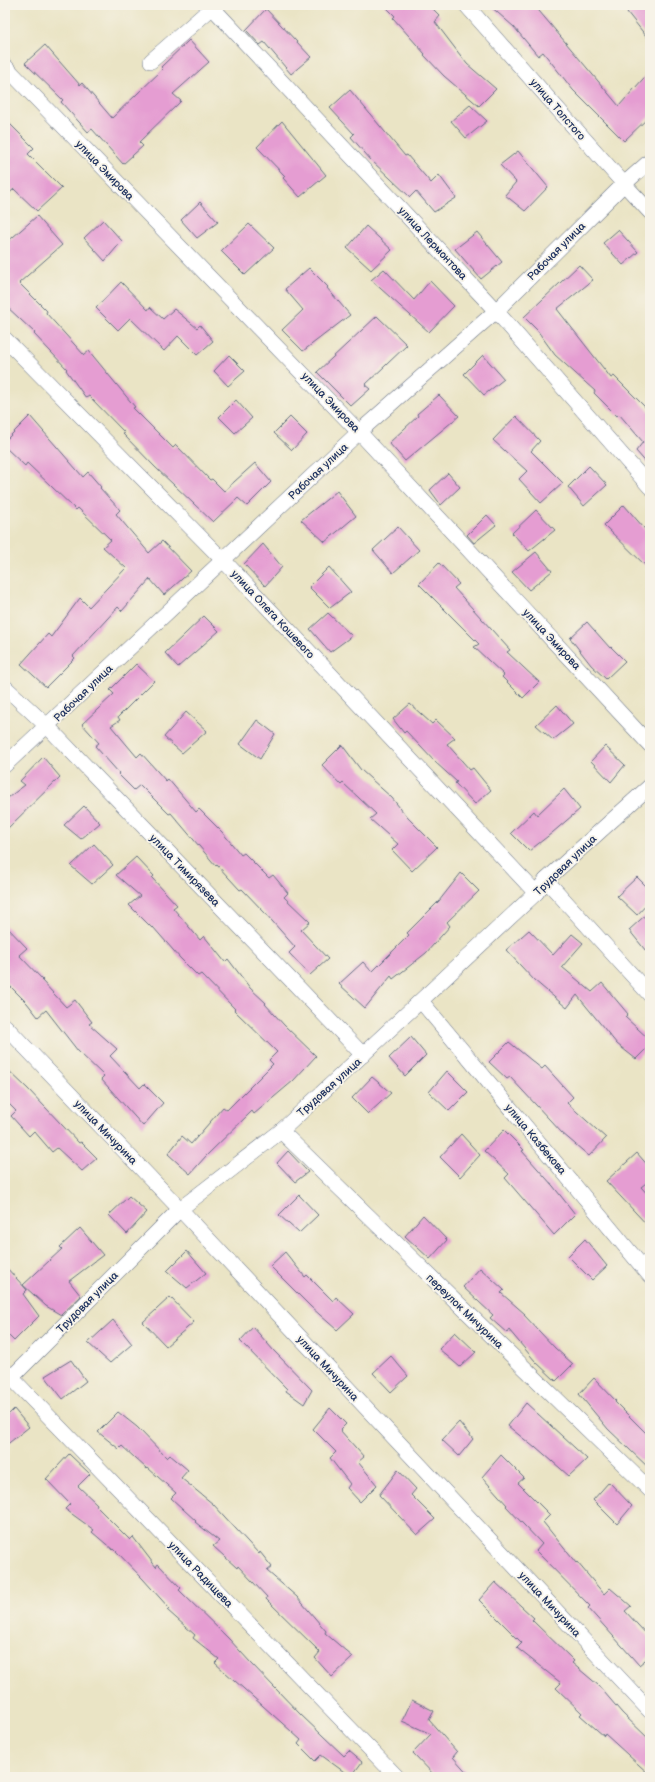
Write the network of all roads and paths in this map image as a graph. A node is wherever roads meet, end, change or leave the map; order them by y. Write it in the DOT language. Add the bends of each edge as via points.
graph roads {
  1 [pos="466,5"];
  2 [pos="212,6"];
  3 [pos="151,61"];
  4 [pos="5,66"];
  5 [pos="650,161"];
  6 [pos="624,184"];
  7 [pos="650,212"];
  8 [pos="496,311"];
  9 [pos="5,340"];
  10 [pos="360,432"];
  11 [pos="650,487"];
  12 [pos="223,560"];
  13 [pos="5,687"];
  14 [pos="48,727"];
  15 [pos="650,745"];
  16 [pos="5,765"];
  17 [pos="650,786"];
  18 [pos="546,880"];
  19 [pos="536,893"];
  20 [pos="650,995"];
  21 [pos="421,1001"];
  22 [pos="5,1026"];
  23 [pos="364,1055"];
  24 [pos="281,1131"];
  25 [pos="180,1209"];
  26 [pos="650,1276"];
  27 [pos="7,1378"];
  28 [pos="650,1490"];
  29 [pos="650,1711"];
  30 [pos="397,1777"];
  1 -- 6 [label="street, улица Толстого"];
  2 -- 3 [label="street"];
  2 -- 8 [label="street, улица Лермонтова"];
  4 -- 10 [label="street, улица Эмирова"];
  5 -- 6 [label="street, Рабочая улица"];
  6 -- 7 [label="street, улица Толстого"];
  6 -- 8 [label="street, Рабочая улица"];
  8 -- 10 [label="street, Рабочая улица"];
  8 -- 11 [label="street, улица Лермонтова"];
  9 -- 12 [label="street, улица Олега Кошевого"];
  10 -- 12 [label="street, Рабочая улица"];
  10 -- 15 [label="street, улица Эмирова"];
  12 -- 14 [label="street, Рабочая улица"];
  12 -- 19 [label="street, улица Олега Кошевого"];
  13 -- 14 [label="street, улица Тимирязева"];
  14 -- 16 [label="street, Рабочая улица"];
  14 -- 23 [label="street, улица Тимирязева"];
  17 -- 18 [label="street, Трудовая улица"];
  18 -- 19 [label="street, Трудовая улица"];
  18 -- 20 [label="street"];
  19 -- 21 [label="street, Трудовая улица"];
  21 -- 23 [label="street, Трудовая улица"];
  21 -- 26 [label="street, улица Казбекова"];
  22 -- 25 [label="street, улица Мичурина"];
  23 -- 24 [label="street, Трудовая улица"];
  24 -- 25 [label="street, Трудовая улица"];
  24 -- 28 [label="street, переулок Мичурина"];
  25 -- 27 [label="street, Трудовая улица"];
  25 -- 29 [label="street, улица Мичурина"];
  27 -- 30 [label="street, улица Радищева"];
}
